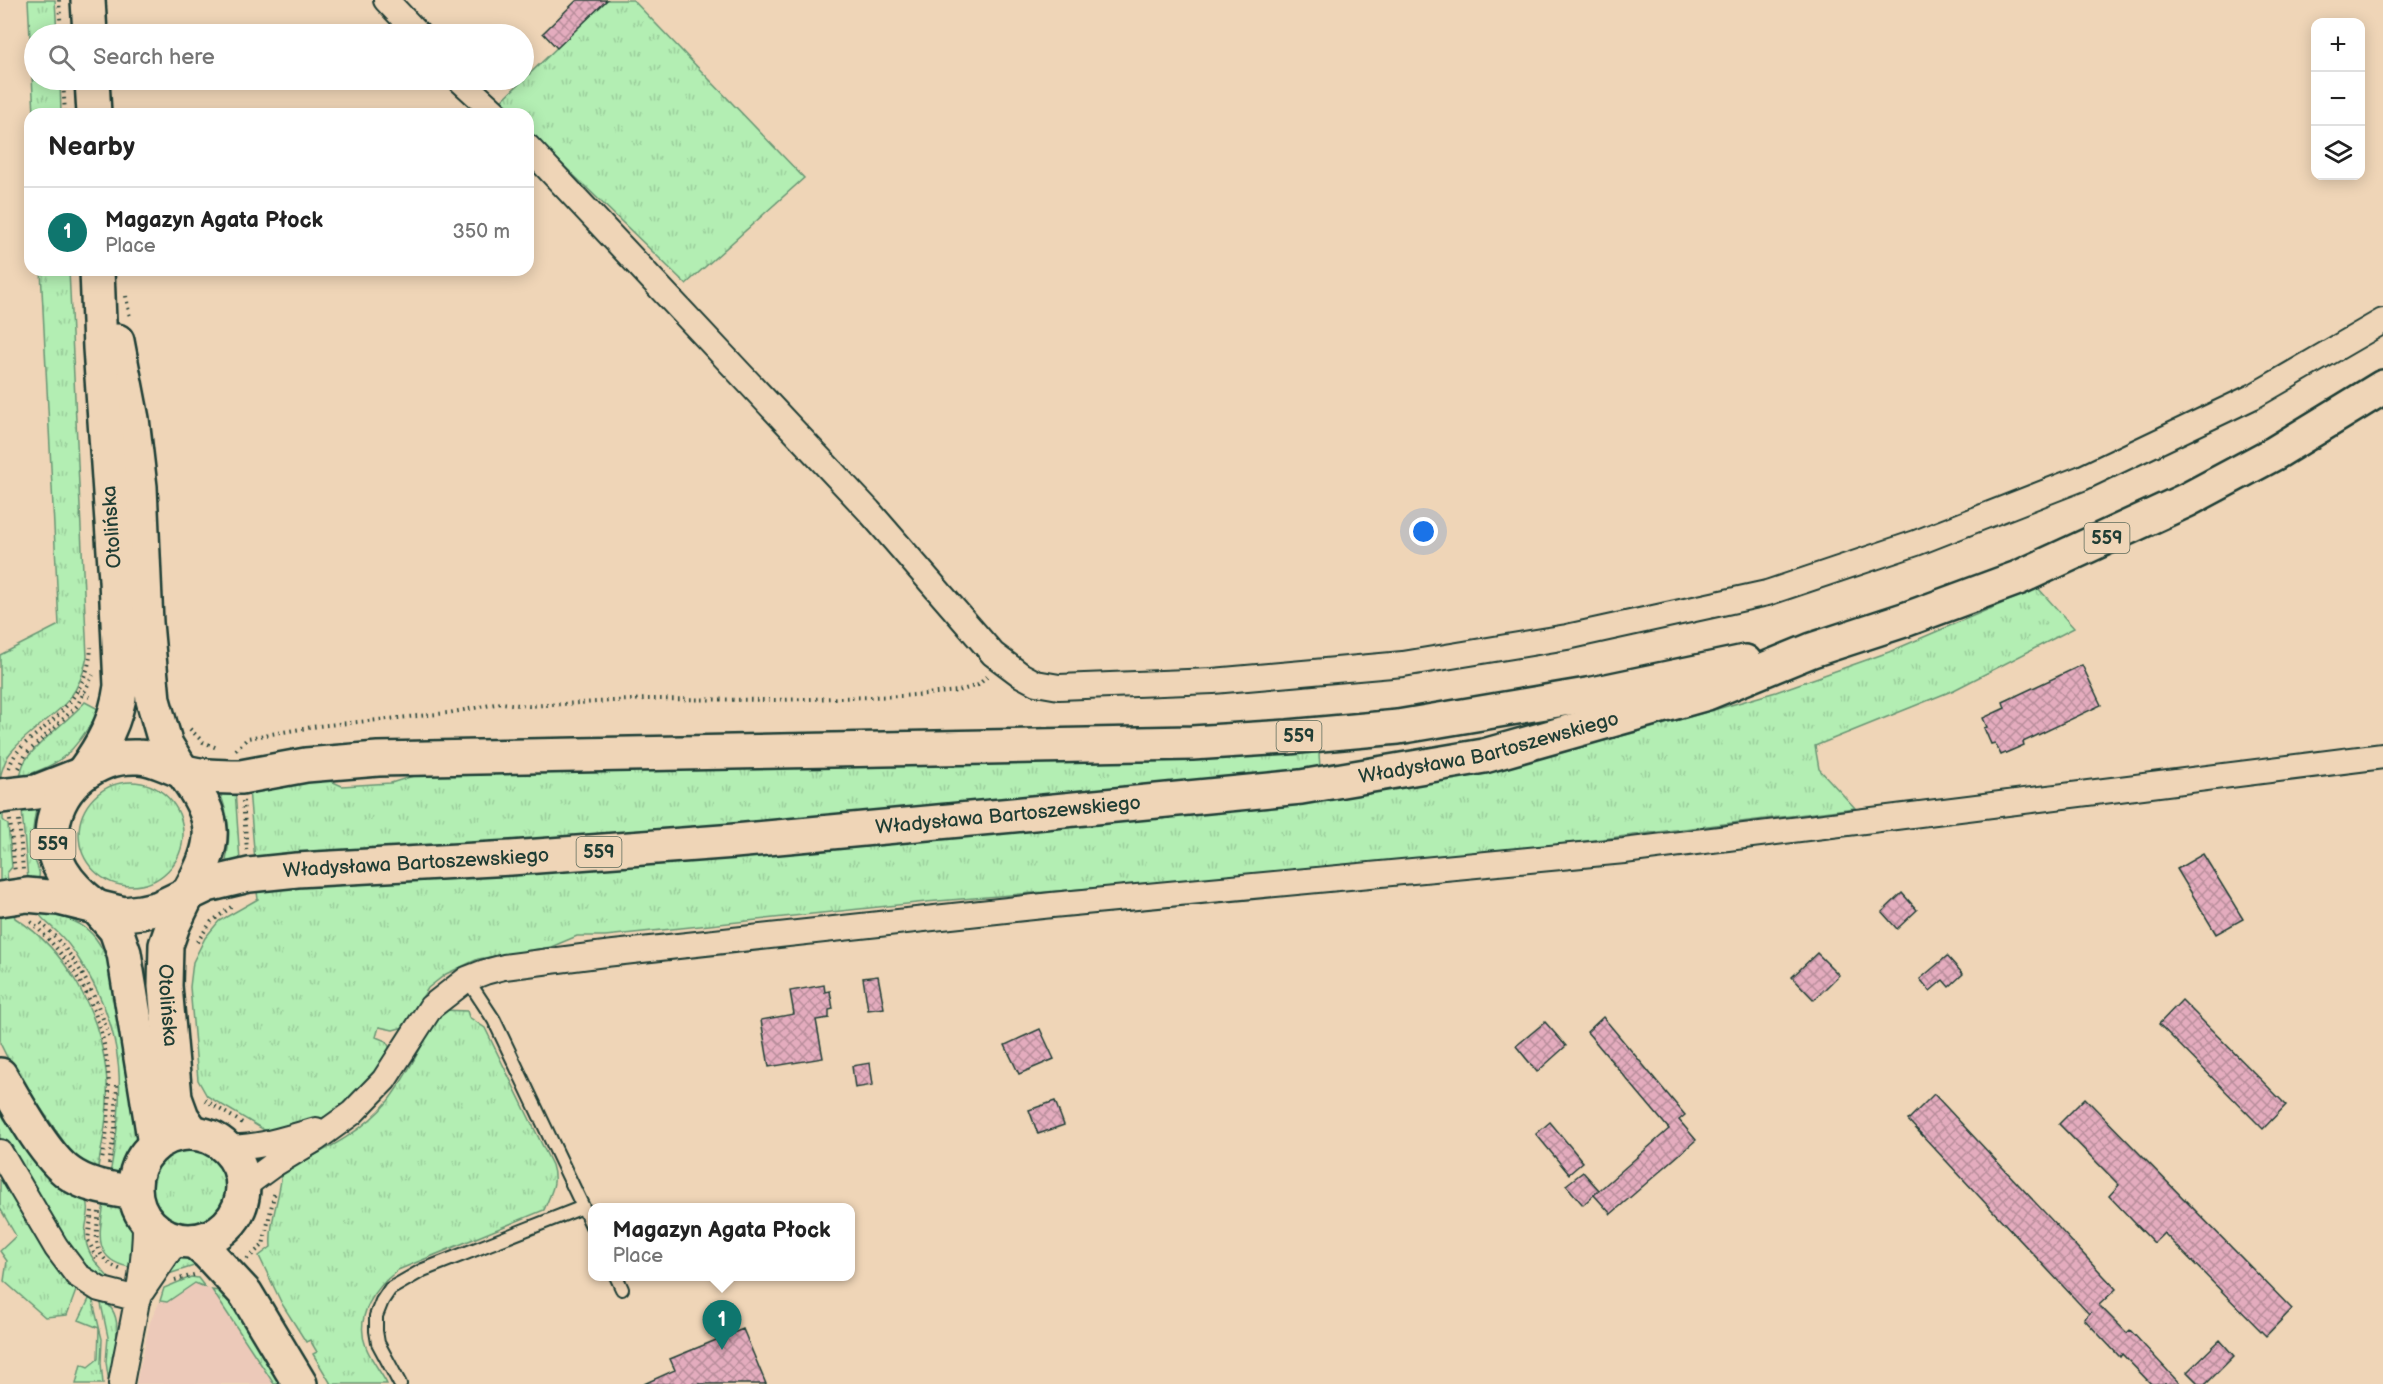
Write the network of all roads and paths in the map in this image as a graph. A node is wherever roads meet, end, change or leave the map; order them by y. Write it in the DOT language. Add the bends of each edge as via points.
graph roads {
  1 [pos="59,0"];
  2 [pos="88,0"];
  3 [pos="386,0"];
  4 [pos="60,24"];
  5 [pos="89,24"];
  6 [pos="409,24"];
  7 [pos="63,90"];
  8 [pos="92,90"];
  9 [pos="470,90"];
  10 [pos="64,108"];
  11 [pos="93,108"];
  12 [pos="490,108"];
  13 [pos="534,153"];
  14 [pos="97,276"];
  15 [pos="108,276"];
  16 [pos="2383,321"];
  17 [pos="2383,387"];
  18 [pos="1812,650"];
  19 [pos="1003,663"];
  20 [pos="96,668"];
  21 [pos="235,753"];
  22 [pos="2383,756"];
  23 [pos="182,771"];
  24 [pos="82,774"];
  25 [pos="9,795"];
  26 [pos="188,894"];
  27 [pos="14,897"];
  28 [pos="96,907"];
  29 [pos="467,980"];
  30 [pos="111,1043"];
  31 [pos="129,1074"];
  32 [pos="0,1075"];
  33 [pos="339,1123"];
  34 [pos="193,1133"];
  35 [pos="155,1144"];
  36 [pos="226,1147"];
  37 [pos="0,1152"];
  38 [pos="243,1187"];
  39 [pos="128,1200"];
  40 [pos="583,1207"];
  41 [pos="588,1218"];
  42 [pos="231,1222"];
  43 [pos="187,1241"];
  44 [pos="239,1269"];
  45 [pos="146,1275"];
  46 [pos="618,1281"];
  47 [pos="622,1288"];
  48 [pos="138,1299"];
  49 [pos="122,1384"];
  50 [pos="300,1384"];
  51 [pos="400,1384"];
  1 -- 4 [label="path"];
  2 -- 5 [label="main road"];
  3 -- 6 [label="street"];
  7 -- 10 [label="path"];
  8 -- 11 [label="main road"];
  9 -- 12 [label="street"];
  13 -- 19 [label="street" via="853,494"];
  14 -- 24 [label="main road, Otolińska" via="121,686 103,745"];
  15 -- 23 [label="main road, Otolińska" via="140,487 153,700 166,744"];
  16 -- 19 [label="street" via="2252,397 2082,478 1916,543 1767,593 1545,641 1341,670 1213,681 1059,687 1036,683"];
  17 -- 18 [label="main road, Władysława Bartoszewskiego / 559" via="2275,453 2101,541 2018,578"];
  18 -- 23 [label="main road, Władysława Bartoszewskiego / 559" via="1510,710 1398,727 1288,737 1168,743 378,759 306,765 241,777"];
  18 -- 26 [label="main road, Władysława Bartoszewskiego / 559" via="1707,693 1484,756 1301,787 735,842 287,871 226,879"];
  19 -- 21 [label="path" via="978,685 959,691 776,700 647,699 529,706 501,703 248,738"];
  20 -- 25 [label="path" via="77,706 22,760"];
  22 -- 29 [label="street" via="1624,851 605,954 504,967"];
  23 -- 24 [label="main road, 559" via="139,756 105,761"];
  23 -- 26 [label="main road" via="195,788 210,824 207,858"];
  24 -- 25 [label="main road, 559" via="36,792"];
  24 -- 28 [label="main road, 559" via="59,804 52,835 62,874"];
  25 -- 27 [label="path" via="21,846"];
  26 -- 28 [label="main road, 559" via="159,909 141,912 124,914"];
  26 -- 34 [label="main road, Otolińska" via="166,945 165,986 177,1108"];
  27 -- 28 [label="main road, 559" via="59,898"];
  27 -- 30 [label="path" via="51,932 80,968"];
  28 -- 31 [label="main road, Otolińska" via="116,930 124,953"];
  29 -- 33 [label="street" via="431,1007 384,1080"];
  29 -- 40 [label="lane" via="494,1020"];
  31 -- 35 [label="main road, Otolińska"];
  31 -- 39 [label="path" via="115,1129"];
  32 -- 39 [label="main road" via="62,1168"];
  33 -- 36 [label="street" via="264,1144"];
  33 -- 38 [label="street"];
  34 -- 35 [label="main road" via="173,1135"];
  34 -- 36 [label="main road"];
  35 -- 39 [label="main road" via="139,1166"];
  36 -- 38 [label="main road" via="241,1172"];
  37 -- 48 [label="street" via="77,1275 99,1289"];
  38 -- 42 [label="main road" via="242,1200"];
  39 -- 43 [label="main road" via="161,1234"];
  39 -- 45 [label="street"];
  39 -- 45 [label="path" via="96,1234 100,1252 112,1265"];
  40 -- 41 [label="lane"];
  40 -- 51 [label="lane" via="423,1270 390,1289 376,1316 376,1331 378,1343"];
  42 -- 43 [label="main road" via="214,1235"];
  42 -- 44 [label="main road"];
  43 -- 44 [label="main road"];
  43 -- 45 [label="street" via="170,1250"];
  44 -- 45 [label="path" via="167,1278"];
  44 -- 50 [label="main road"];
  45 -- 48 [label="street"];
  46 -- 47 [label="lane"];
  48 -- 49 [label="street"];
}
